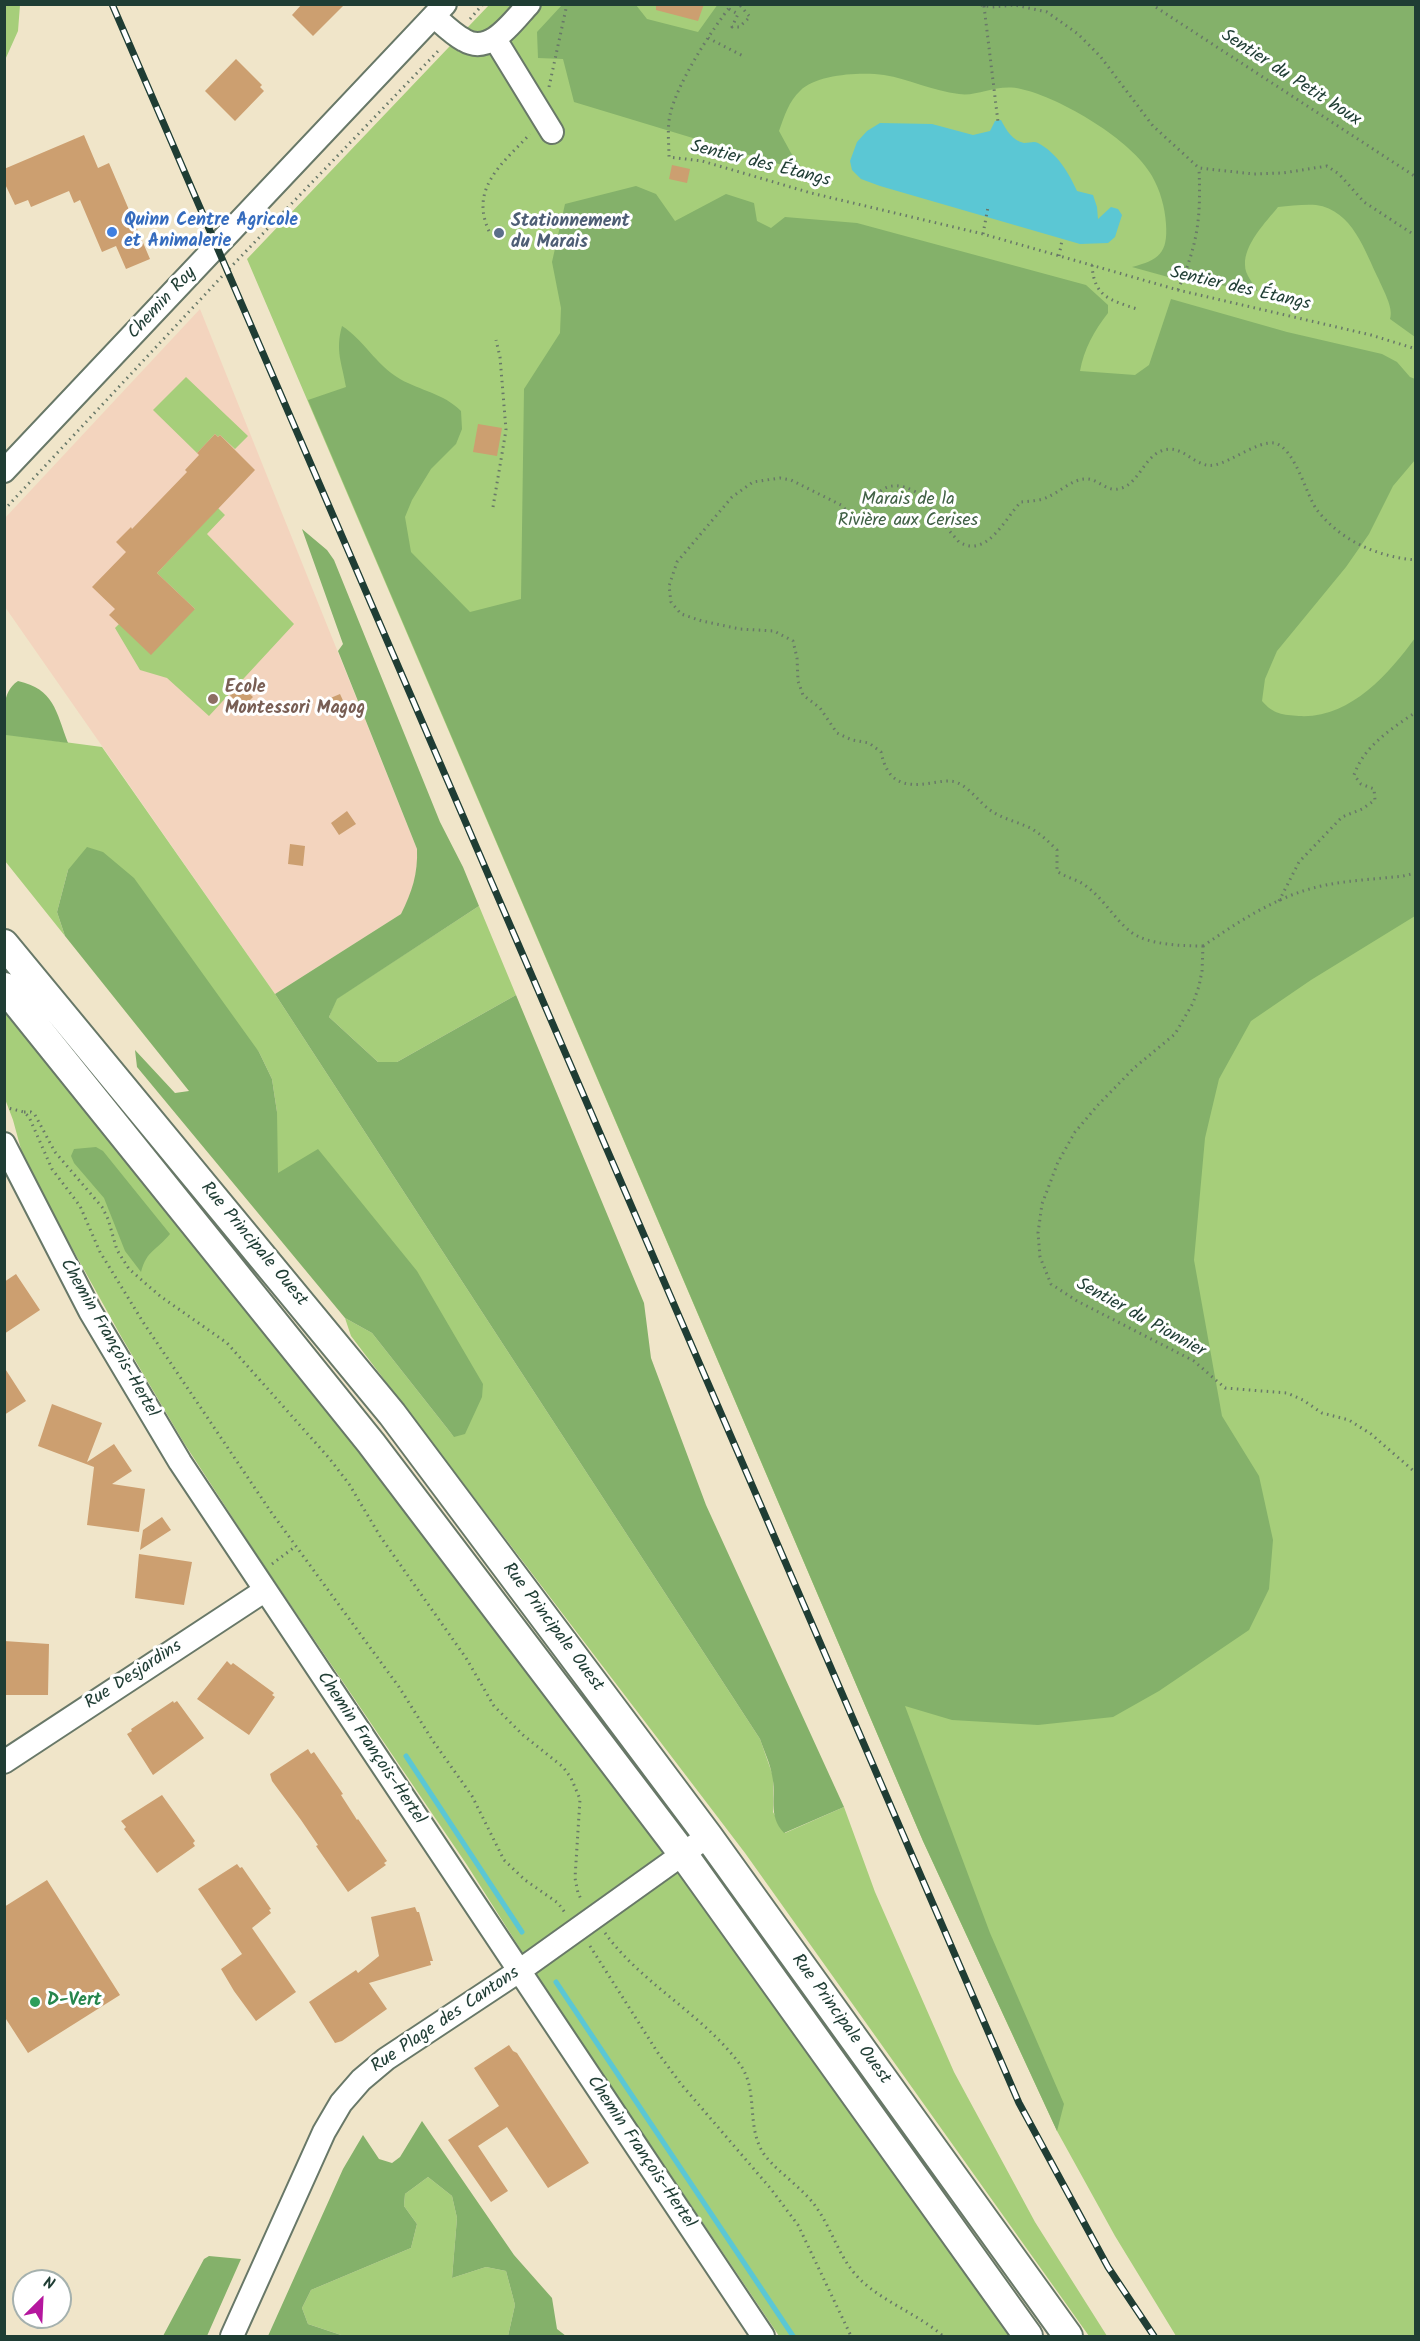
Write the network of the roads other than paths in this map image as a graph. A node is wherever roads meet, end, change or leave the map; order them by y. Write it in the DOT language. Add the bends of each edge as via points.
graph roads {
  1 [pos="529,4"];
  2 [pos="439,10"];
  3 [pos="495,39"];
  4 [pos="547,125"];
  5 [pos="4,471"];
  6 [pos="9,961"];
  7 [pos="4,987"];
  8 [pos="4,1144"];
  9 [pos="264,1591"];
  10 [pos="4,1762"];
  11 [pos="708,1836"];
  12 [pos="683,1854"];
  13 [pos="519,1971"];
  14 [pos="232,2337"];
  15 [pos="763,2337"];
  16 [pos="1028,2337"];
  17 [pos="1068,2337"];
  1 -- 3 [label="street"];
  2 -- 3 [label="street" via="455,34 465,41 477,44"];
  2 -- 5 [label="street, Chemin Roy"];
  3 -- 4 [label="street"];
  6 -- 11 [label="main road, Rue Principale Ouest" via="392,1414"];
  7 -- 12 [label="main road, Rue Principale Ouest" via="371,1443"];
  8 -- 9 [label="street, Chemin François-Hertel" via="119,1362"];
  9 -- 10 [label="street, Rue Desjardins"];
  9 -- 13 [label="street, Chemin François-Hertel"];
  11 -- 12 [label="street, Rue Plage des Cantons"];
  11 -- 17 [label="main road, Rue Principale Ouest"];
  12 -- 13 [label="street, Rue Plage des Cantons"];
  12 -- 16 [label="main road, Rue Principale Ouest"];
  13 -- 14 [label="street, Rue Plage des Cantons" via="386,2059 360,2079 341,2103 324,2132"];
  13 -- 15 [label="street, Chemin François-Hertel"];
}
